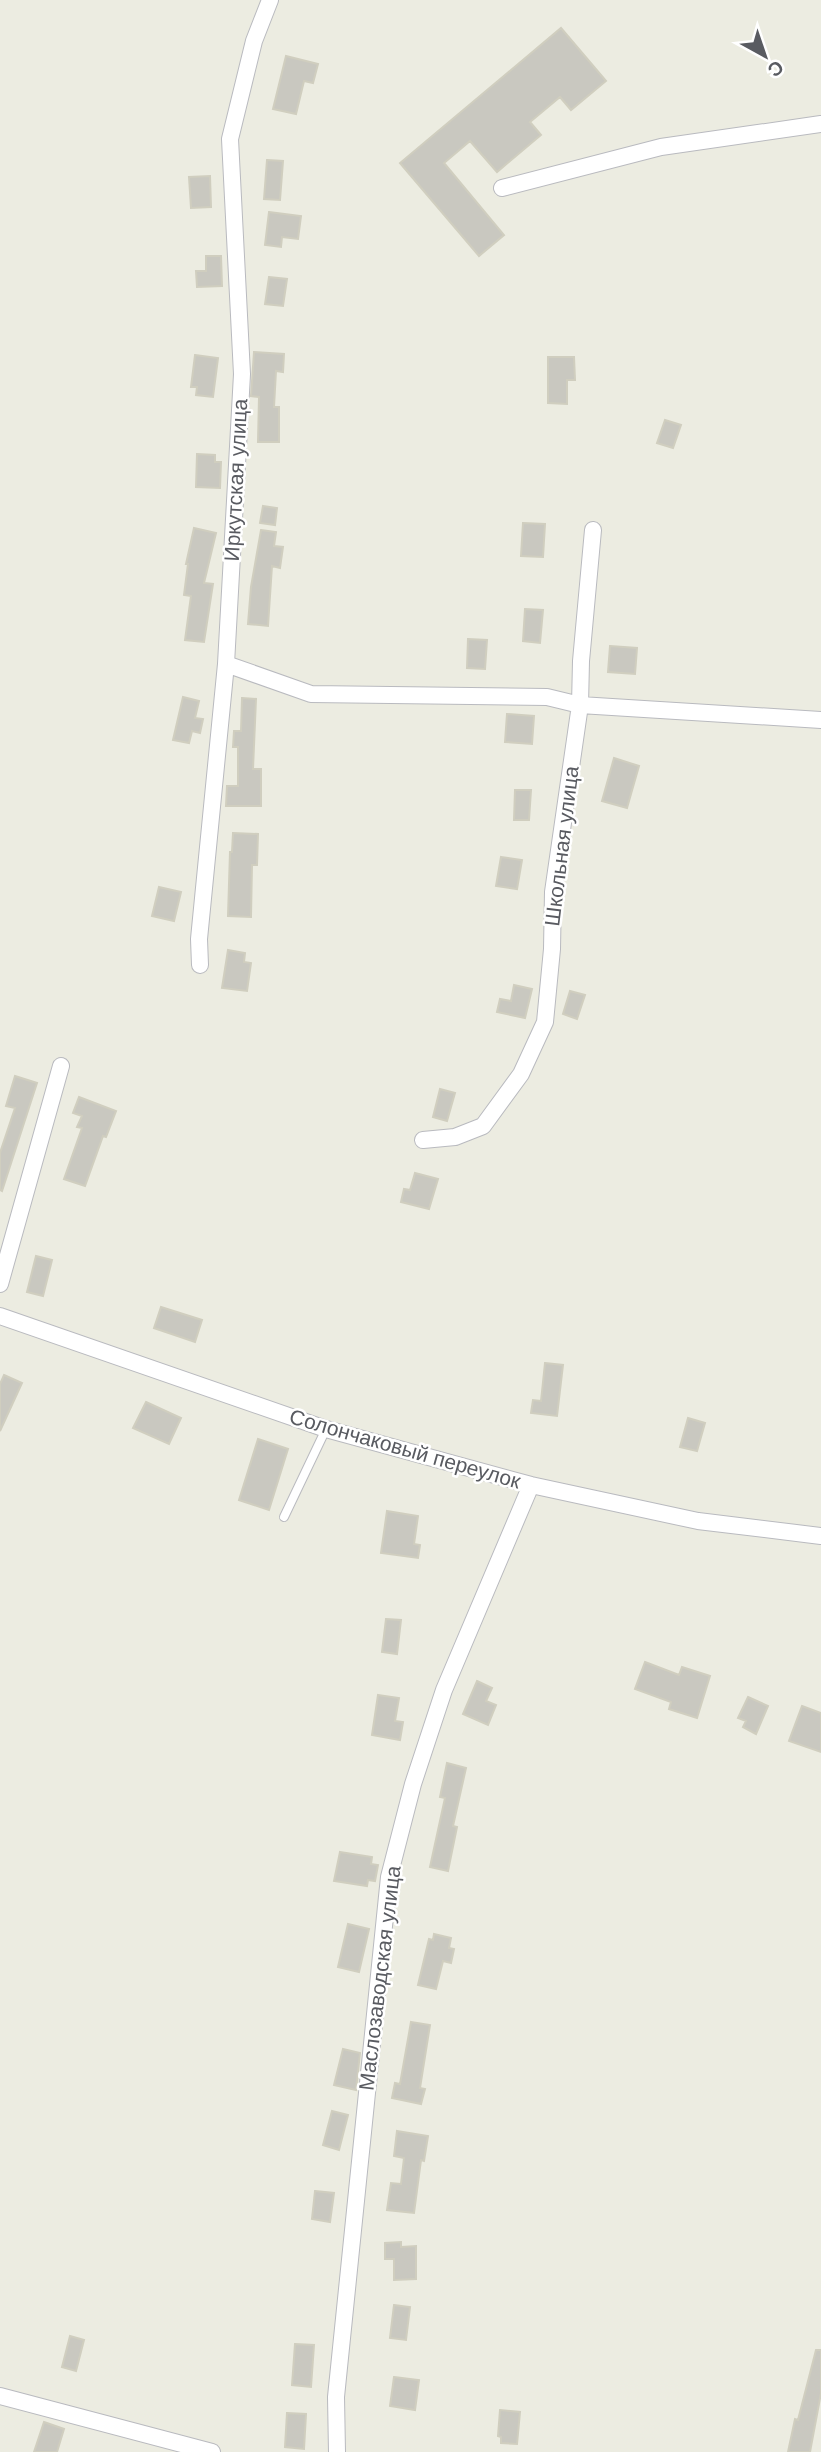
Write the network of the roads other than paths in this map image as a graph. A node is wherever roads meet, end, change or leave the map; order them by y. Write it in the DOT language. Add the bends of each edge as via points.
graph roads {
  1 [pos="270,0"];
  2 [pos="821,124"];
  3 [pos="502,188"];
  4 [pos="593,530"];
  5 [pos="226,664"];
  6 [pos="580,705"];
  7 [pos="821,719"];
  8 [pos="201,965"];
  9 [pos="61,1066"];
  10 [pos="423,1140"];
  11 [pos="0,1284"];
  12 [pos="0,1316"];
  13 [pos="326,1429"];
  14 [pos="531,1485"];
  15 [pos="284,1517"];
  16 [pos="821,1536"];
  17 [pos="0,2396"];
  18 [pos="212,2452"];
  19 [pos="337,2452"];
  1 -- 5 [label="street, Иркутская улица" via="254,41 230,139 242,374"];
  2 -- 3 [label="street" via="661,147"];
  4 -- 6 [label="street, Школьная улица"];
  5 -- 6 [label="street" via="311,694 547,697"];
  5 -- 8 [label="street, Иркутская улица" via="199,939"];
  6 -- 7 [label="street"];
  6 -- 10 [label="street, Школьная улица" via="553,892 545,1022 520,1074 484,1125 455,1137"];
  9 -- 11 [label="street"];
  12 -- 13 [label="street, Солончаковый переулок"];
  13 -- 14 [label="street, Солончаковый переулок"];
  13 -- 15 [label="lane"];
  14 -- 16 [label="street, Солончаковый переулок" via="698,1521"];
  14 -- 19 [label="street, Маслозаводская улица" via="444,1690 389,1877 338,2383"];
  17 -- 18 [label="street"];
}
